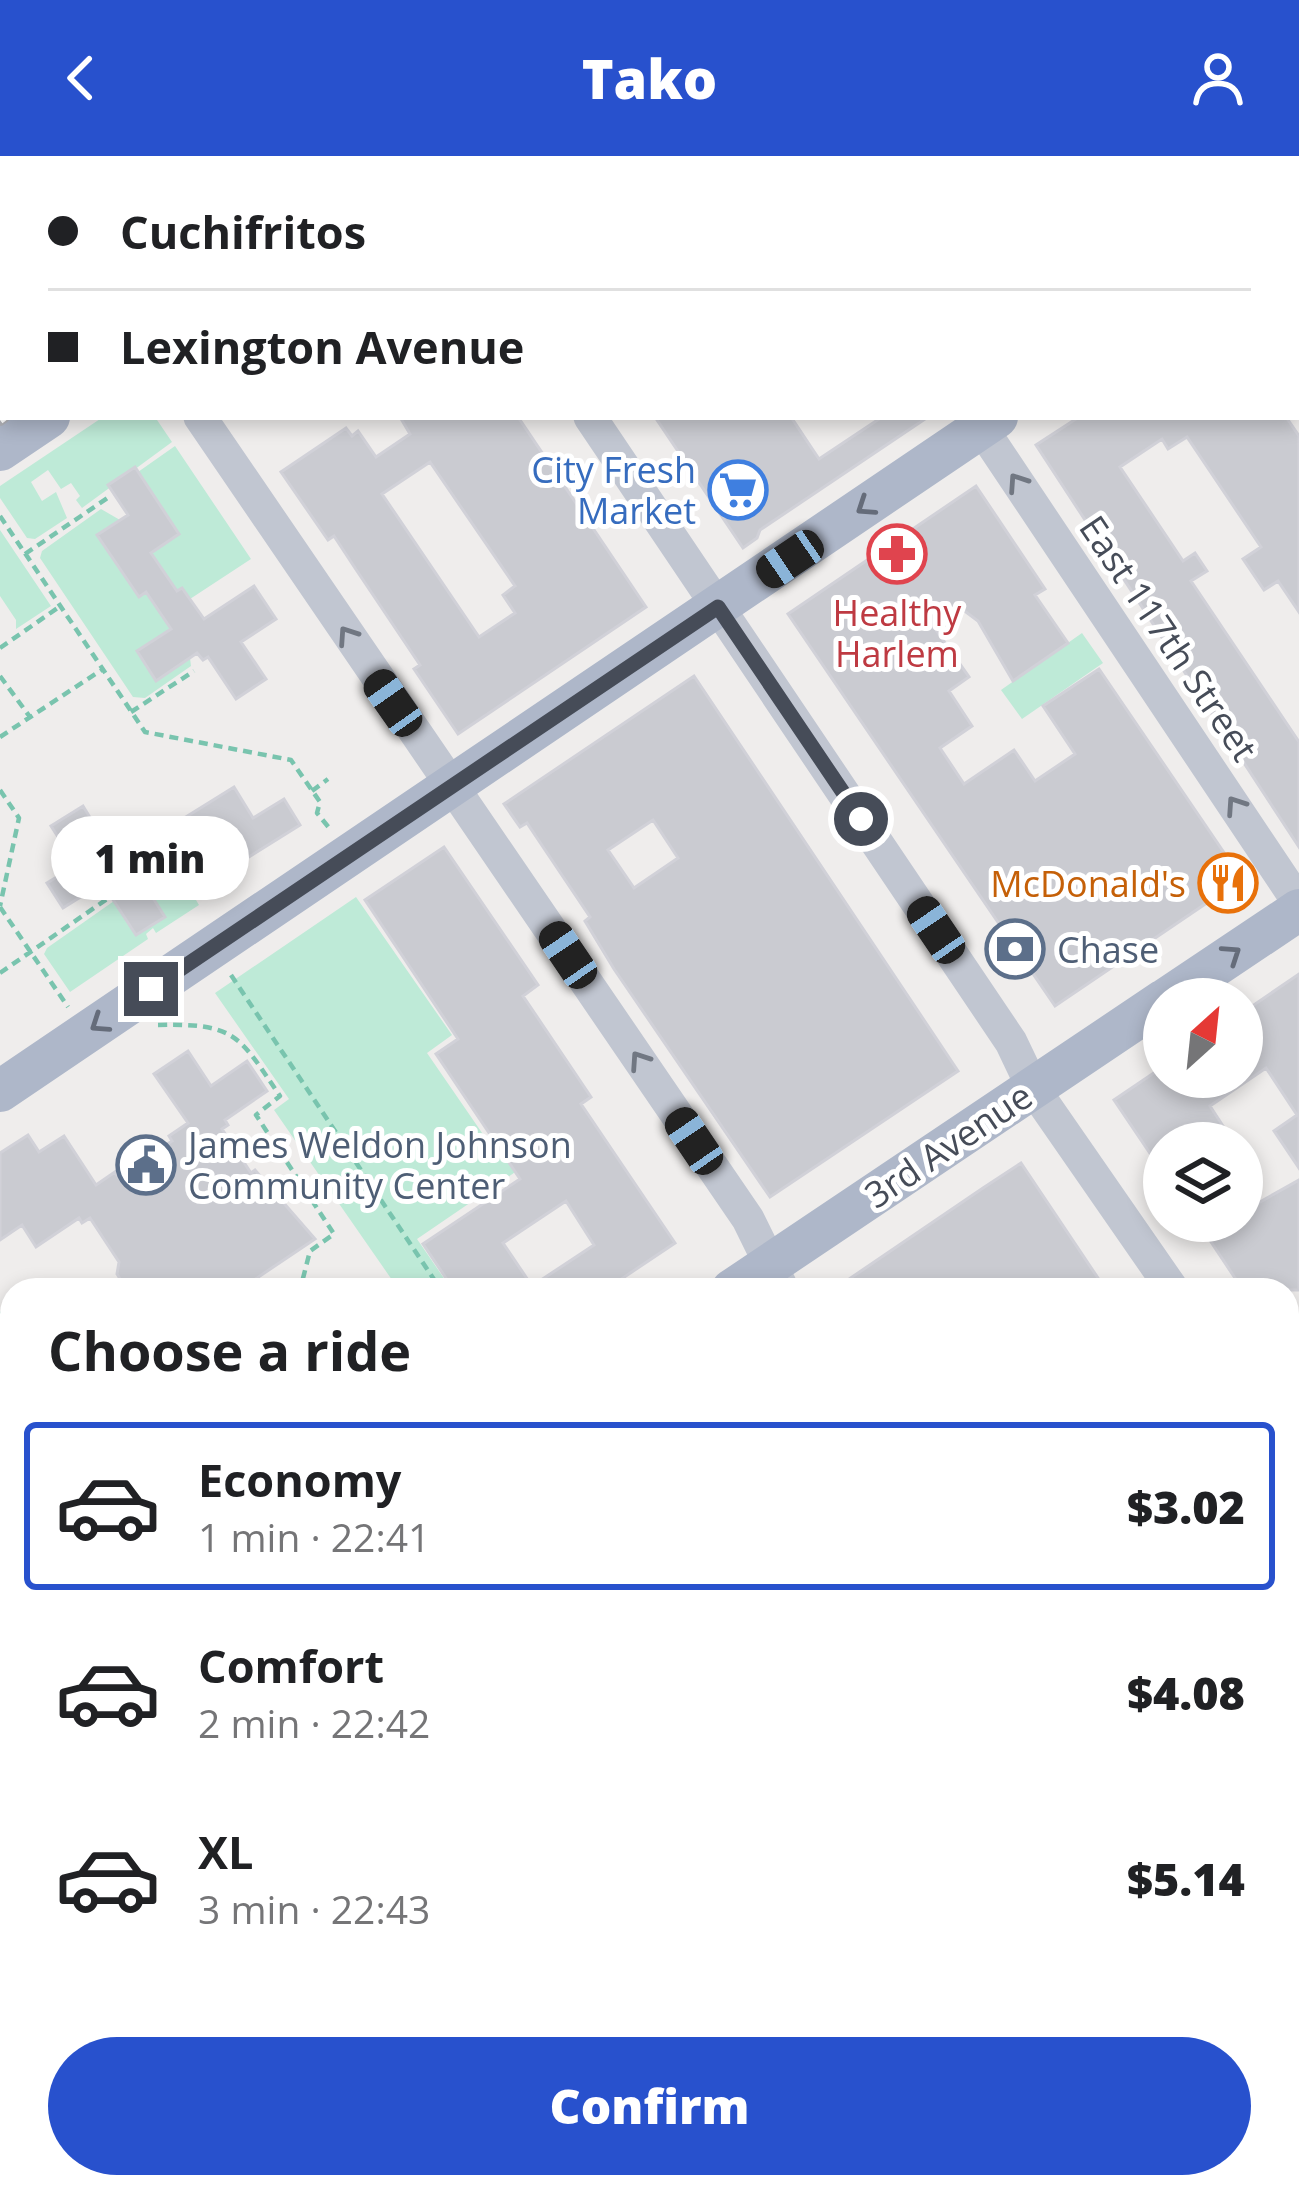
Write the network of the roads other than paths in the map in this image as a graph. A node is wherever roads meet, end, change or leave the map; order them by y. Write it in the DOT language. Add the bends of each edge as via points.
graph roads {
  1 [pos="44,420"];
  2 [pos="202,420"];
  3 [pos="592,420"];
  4 [pos="984,420"];
  5 [pos="0,449"];
  6 [pos="718,607"];
  7 [pos="451,786"];
  8 [pos="1299,907"];
  9 [pos="1197,978"];
  10 [pos="1143,1015"];
  11 [pos="1033,1088"];
  12 [pos="0,1091"];
  13 [pos="776,1277"];
  14 [pos="1165,1278"];
  1 -- 5 [label="main road"];
  7 -- 2 [label="street, one-way"];
  3 -- 6 [label="street"];
  4 -- 6 [label="main road, one-way"];
  8 -- 4 [label="street, East 117th Street, one-way"];
  6 -- 7 [label="main road"];
  6 -- 11 [label="street" via="1010,1040"];
  7 -- 12 [label="main road, one-way"];
  13 -- 7 [label="street, one-way" via="748,1219"];
  9 -- 8 [label="main road, 3rd Avenue, one-way"];
  10 -- 11 [label="main road, 3rd Avenue"];
  11 -- 13 [label="main road, 3rd Avenue"];
  11 -- 14 [label="street"];
}
